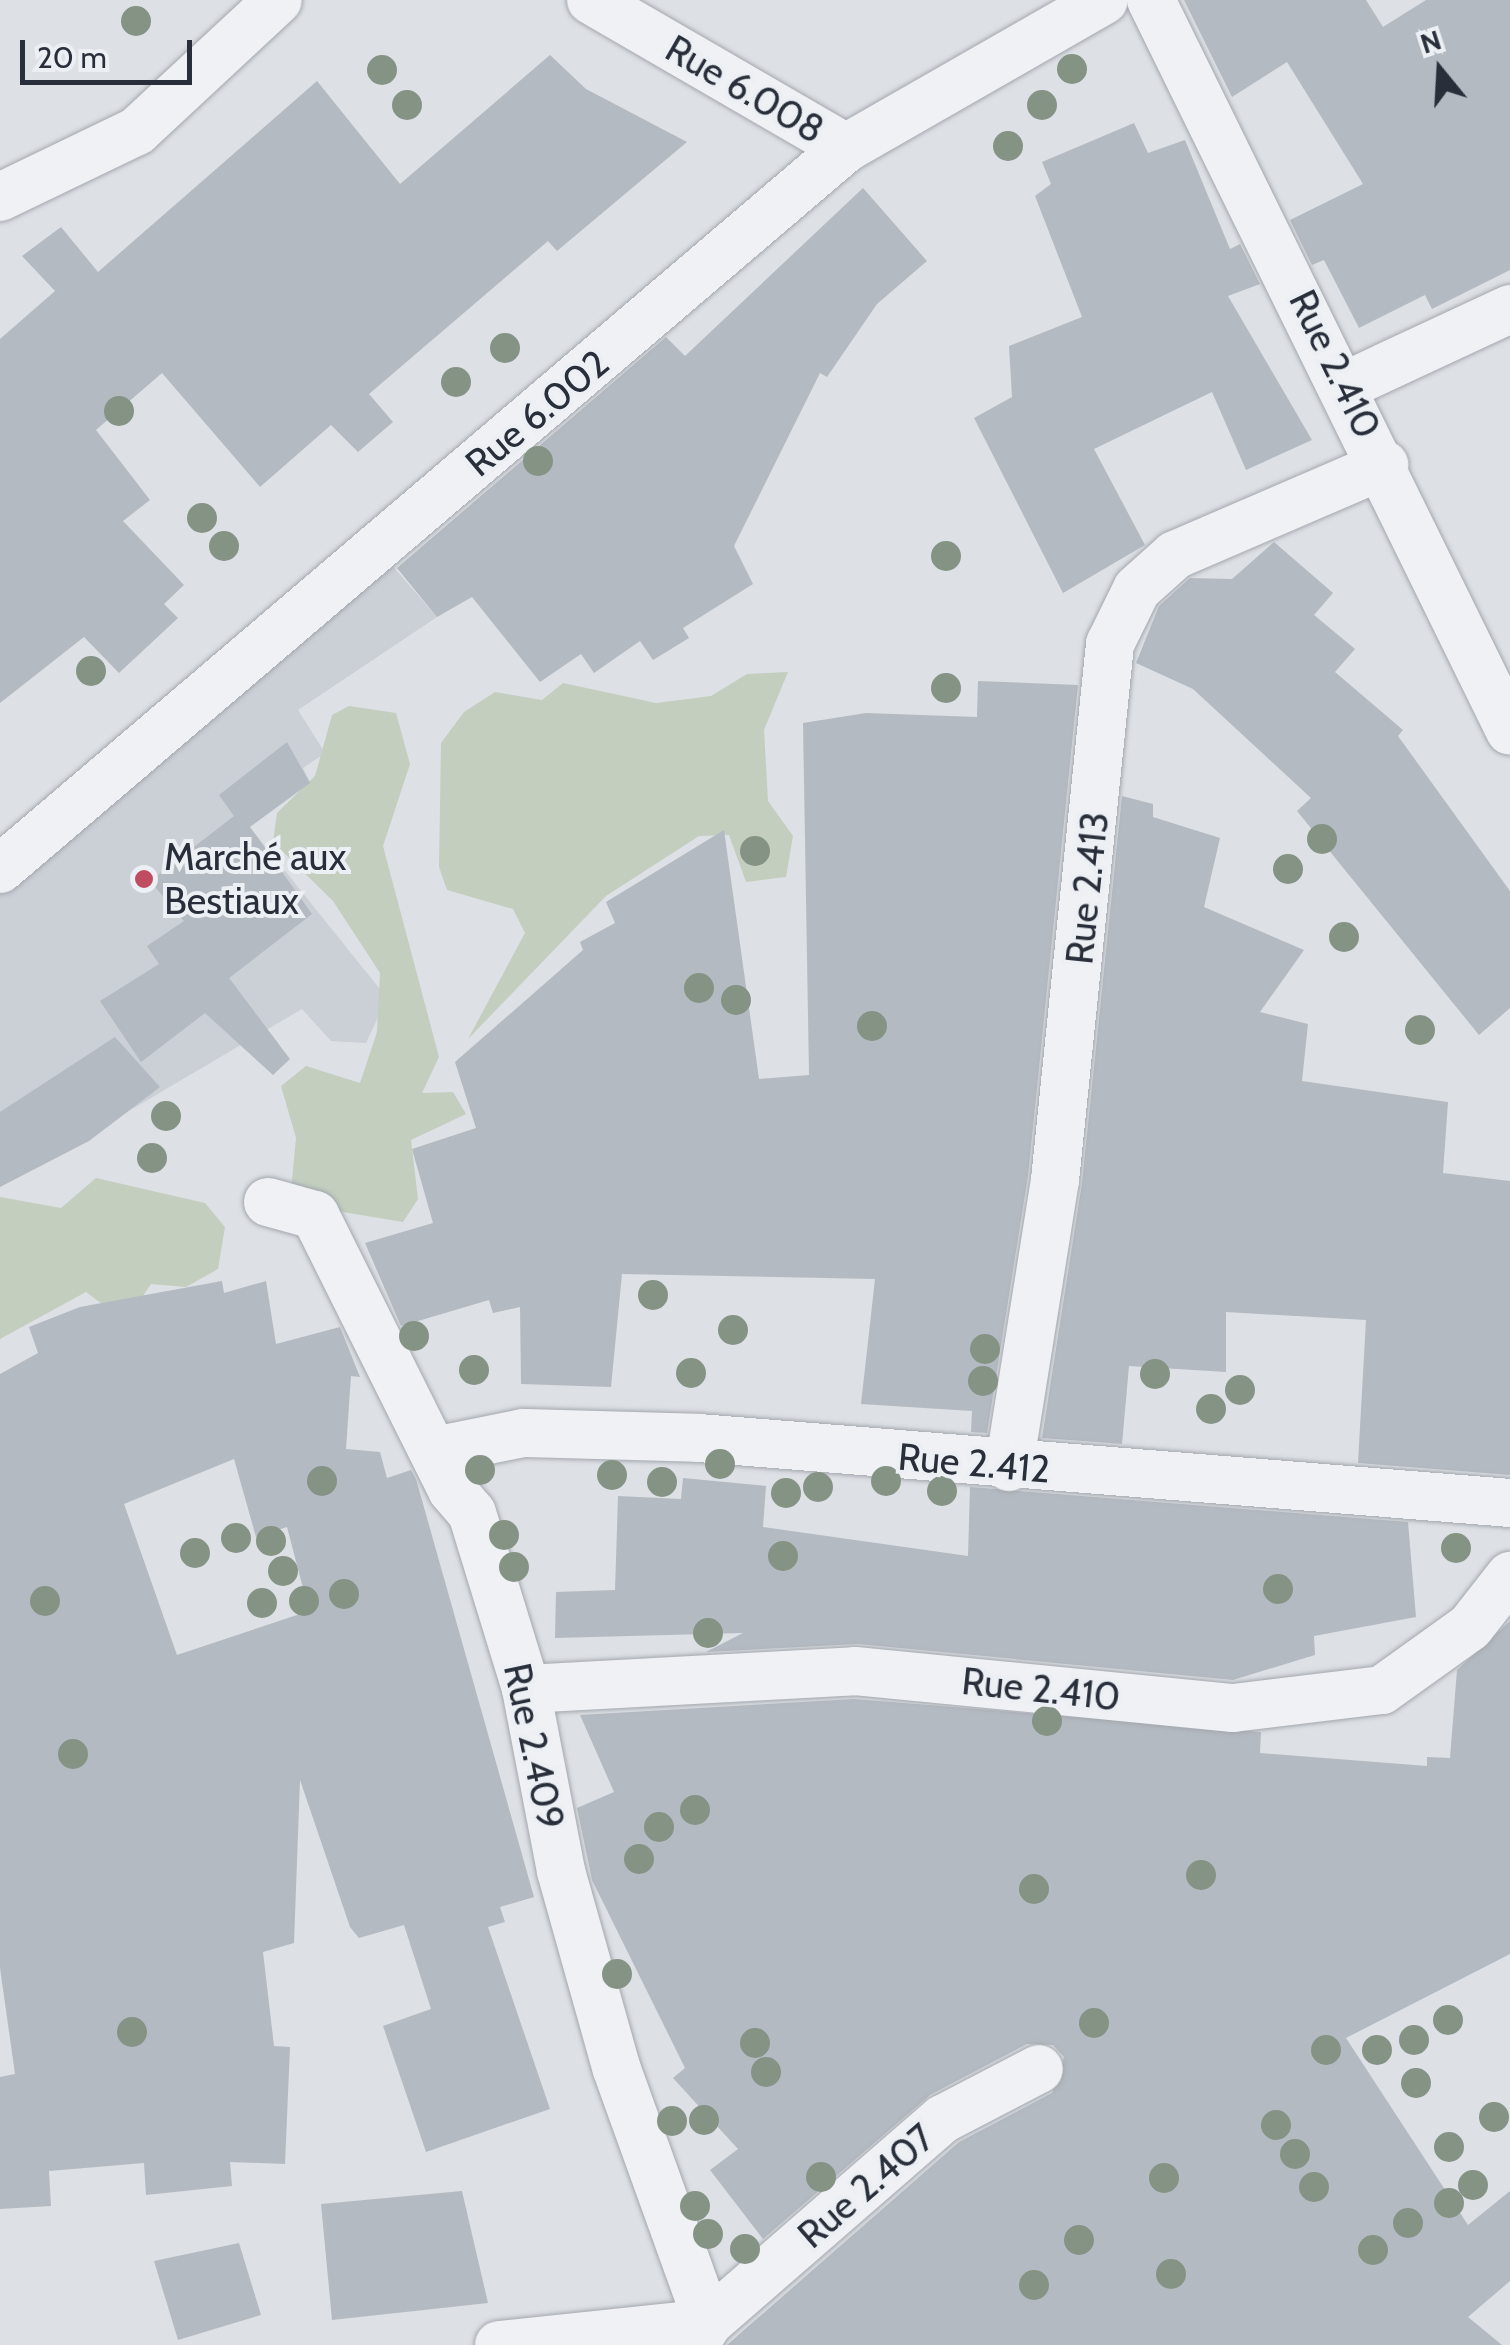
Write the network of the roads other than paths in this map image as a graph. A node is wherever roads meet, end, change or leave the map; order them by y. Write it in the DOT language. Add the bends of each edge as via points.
graph roads {
  1 [pos="278,0"];
  2 [pos="592,0"];
  3 [pos="1104,0"];
  4 [pos="1151,0"];
  5 [pos="846,148"];
  6 [pos="0,197"];
  7 [pos="1510,310"];
  8 [pos="1347,385"];
  9 [pos="1384,465"];
  10 [pos="1510,731"];
  11 [pos="0,870"];
  12 [pos="268,1202"];
  13 [pos="439,1450"];
  14 [pos="1009,1468"];
  15 [pos="1510,1503"];
  16 [pos="1510,1576"];
  17 [pos="526,1689"];
  18 [pos="1039,2069"];
  19 [pos="701,2334"];
  20 [pos="500,2345"];
  1 -- 6 [label="street" via="137,130"];
  2 -- 5 [label="street, Rue 6.008"];
  3 -- 5 [label="street, Rue 6.002"];
  4 -- 8 [label="street, Rue 2.410"];
  5 -- 11 [label="street, Rue 6.002"];
  7 -- 8 [label="street"];
  8 -- 9 [label="street, Rue 2.410"];
  9 -- 10 [label="street, Rue 2.410"];
  9 -- 14 [label="street, Rue 2.413" via="1175,555 1136,590 1110,644 1055,1180"];
  12 -- 13 [label="street, Rue 2.409" via="315,1215"];
  13 -- 14 [label="street, Rue 2.412" via="523,1433 699,1438"];
  13 -- 17 [label="street, Rue 2.409" via="452,1490 472,1513"];
  14 -- 15 [label="street, Rue 2.412"];
  16 -- 17 [label="street, Rue 2.410" via="1470,1628 1382,1690 1234,1708 855,1671"];
  17 -- 19 [label="street, Rue 2.409" via="560,1871"];
  18 -- 19 [label="street, Rue 2.407" via="943,2119"];
  19 -- 20 [label="street"];
}
